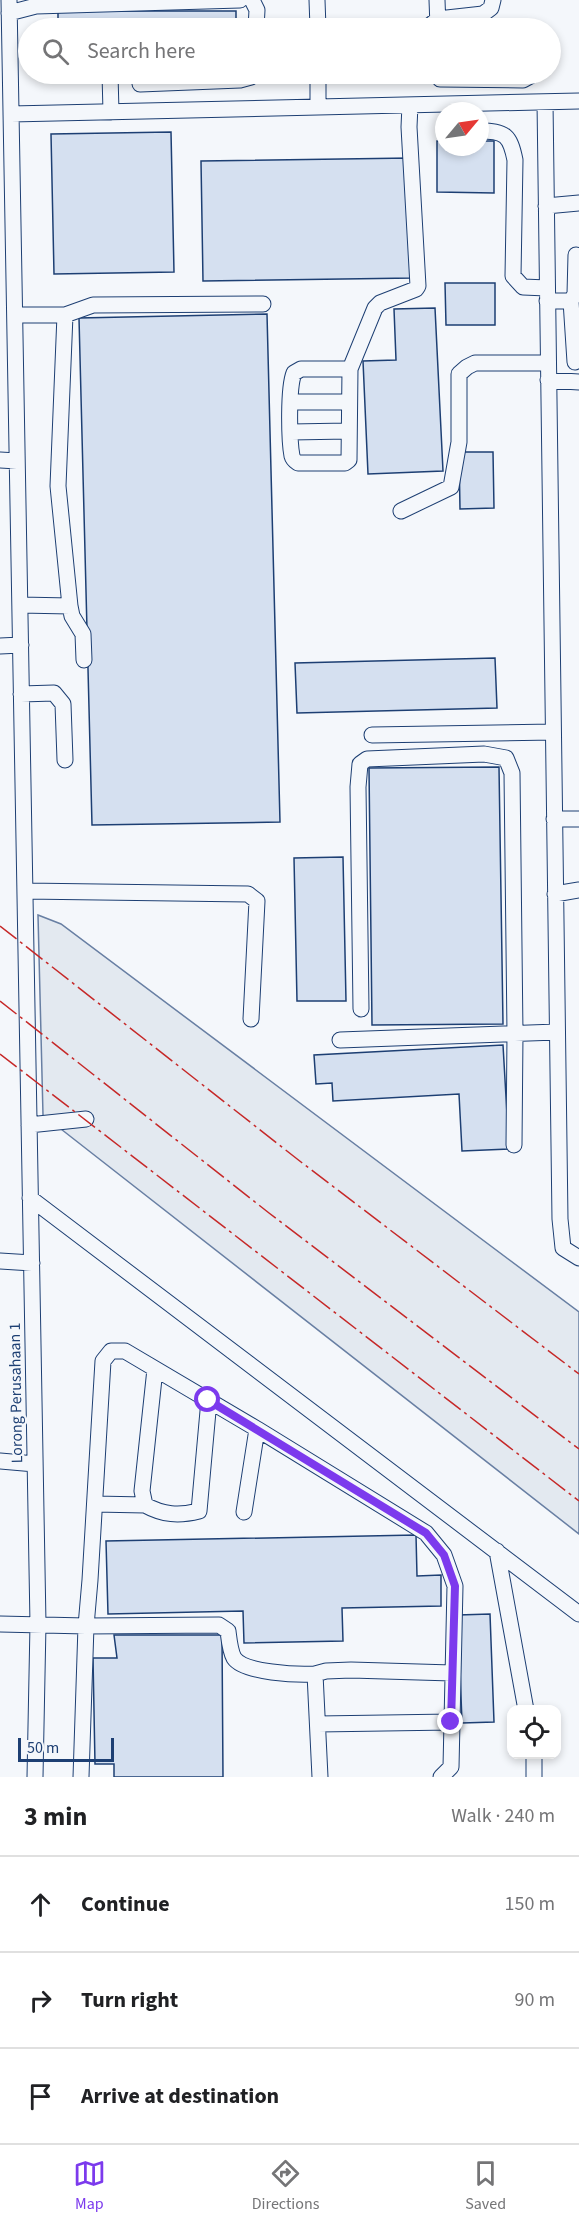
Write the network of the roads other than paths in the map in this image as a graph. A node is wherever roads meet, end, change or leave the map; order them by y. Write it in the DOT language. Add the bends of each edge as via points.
graph roads {
  1 [pos="240,0"];
  2 [pos="252,0"];
  3 [pos="317,0"];
  4 [pos="437,0"];
  5 [pos="494,0"];
  6 [pos="49,3"];
  7 [pos="9,6"];
  8 [pos="256,18"];
  9 [pos="318,18"];
  10 [pos="438,18"];
  11 [pos="465,18"];
  12 [pos="5,38"];
  13 [pos="110,84"];
  14 [pos="318,84"];
  15 [pos="440,84"];
  16 [pos="579,101"];
  17 [pos="441,102"];
  18 [pos="545,102"];
  19 [pos="435,104"];
  20 [pos="410,105"];
  21 [pos="489,106"];
  22 [pos="318,107"];
  23 [pos="111,112"];
  24 [pos="11,114"];
  25 [pos="489,131"];
  26 [pos="579,203"];
  27 [pos="546,206"];
  28 [pos="576,255"];
  29 [pos="547,294"];
  30 [pos="571,302"];
  31 [pos="263,304"];
  32 [pos="15,315"];
  33 [pos="65,315"];
  34 [pos="575,362"];
  35 [pos="548,363"];
  36 [pos="350,369"];
  37 [pos="548,380"];
  38 [pos="579,382"];
  39 [pos="290,402"];
  40 [pos="349,402"];
  41 [pos="348,431"];
  42 [pos="291,432"];
  43 [pos="0,460"];
  44 [pos="17,461"];
  45 [pos="401,511"];
  46 [pos="20,604"];
  47 [pos="70,606"];
  48 [pos="0,645"];
  49 [pos="21,645"];
  50 [pos="84,660"];
  51 [pos="21,694"];
  52 [pos="553,732"];
  53 [pos="372,735"];
  54 [pos="65,760"];
  55 [pos="554,819"];
  56 [pos="579,819"];
  57 [pos="579,890"];
  58 [pos="25,891"];
  59 [pos="555,894"];
  60 [pos="361,1009"];
  61 [pos="251,1019"];
  62 [pos="557,1032"];
  63 [pos="515,1034"];
  64 [pos="340,1040"];
  65 [pos="86,1119"];
  66 [pos="29,1125"];
  67 [pos="514,1145"];
  68 [pos="30,1198"];
  69 [pos="579,1258"];
  70 [pos="0,1261"];
  71 [pos="32,1263"];
  72 [pos="155,1369"];
  73 [pos="208,1400"];
  74 [pos="257,1429"];
  75 [pos="0,1461"];
  76 [pos="35,1464"];
  77 [pos="95,1504"];
  78 [pos="145,1505"];
  79 [pos="244,1512"];
  80 [pos="497,1551"];
  81 [pos="579,1614"];
  82 [pos="0,1624"];
  83 [pos="38,1624"];
  84 [pos="86,1626"];
  85 [pos="315,1674"];
  86 [pos="452,1674"];
  87 [pos="525,1705"];
  88 [pos="451,1722"];
  89 [pos="318,1724"];
  90 [pos="534,1759"];
  91 [pos="32,1776"];
  92 [pos="81,1777"];
  93 [pos="320,1777"];
  94 [pos="441,1777"];
  95 [pos="534,1777"];
  1 -- 6 [label="street"];
  2 -- 8 [label="street"];
  3 -- 9 [label="street"];
  4 -- 10 [label="street"];
  5 -- 11 [label="street" via="483,14"];
  6 -- 7 [label="street"];
  7 -- 12 [label="street, Lorong Perusahaan 1"];
  12 -- 24 [label="street, Lorong Perusahaan 1"];
  13 -- 23 [label="street"];
  14 -- 22 [label="street"];
  15 -- 17 [label="street"];
  16 -- 18 [label="street"];
  18 -- 21 [label="street"];
  18 -- 27 [label="street"];
  19 -- 20 [label="street"];
  20 -- 22 [label="street"];
  20 -- 36 [label="street" via="419,283 416,289 375,308"];
  22 -- 23 [label="street"];
  23 -- 24 [label="street"];
  24 -- 32 [label="street, Lorong Perusahaan 1"];
  25 -- 29 [label="street" via="498,131 512,145 513,276 524,287"];
  26 -- 27 [label="street"];
  27 -- 29 [label="street"];
  28 -- 30 [label="street" via="575,294"];
  29 -- 30 [label="street"];
  29 -- 35 [label="street"];
  30 -- 34 [label="street"];
  31 -- 33 [label="street" via="93,305"];
  32 -- 33 [label="street"];
  32 -- 44 [label="street, Lorong Perusahaan 1"];
  33 -- 47 [label="street" via="58,486"];
  35 -- 37 [label="street"];
  35 -- 45 [label="street" via="475,363 466,367 459,375 459,442 451,488"];
  36 -- 39 [label="street" via="297,371 292,378"];
  36 -- 40 [label="street"];
  37 -- 38 [label="street"];
  37 -- 52 [label="street"];
  39 -- 40 [label="street"];
  39 -- 42 [label="street"];
  40 -- 41 [label="street"];
  41 -- 42 [label="street"];
  41 -- 42 [label="street" via="349,460 345,464 298,464 292,457"];
  43 -- 44 [label="street"];
  44 -- 46 [label="street, Lorong Perusahaan 1"];
  46 -- 47 [label="street"];
  46 -- 49 [label="street, Lorong Perusahaan 1"];
  47 -- 50 [label="street" via="83,634"];
  48 -- 49 [label="street"];
  49 -- 51 [label="street, Lorong Perusahaan 1"];
  51 -- 54 [label="street" via="54,693 63,704"];
  51 -- 58 [label="street, Lorong Perusahaan 1"];
  52 -- 53 [label="street"];
  52 -- 55 [label="street"];
  55 -- 56 [label="street"];
  55 -- 59 [label="street"];
  57 -- 59 [label="street"];
  58 -- 61 [label="street" via="248,894 257,901"];
  58 -- 66 [label="street, Lorong Perusahaan 1"];
  59 -- 62 [label="street"];
  60 -- 63 [label="street" via="360,764 367,759 484,754 506,758 512,773"];
  62 -- 63 [label="street"];
  62 -- 69 [label="street" via="560,1219 563,1248"];
  63 -- 64 [label="street"];
  63 -- 67 [label="street"];
  65 -- 66 [label="street"];
  66 -- 68 [label="street, Lorong Perusahaan 1"];
  68 -- 71 [label="street, Lorong Perusahaan 1"];
  68 -- 80 [label="street"];
  70 -- 71 [label="street"];
  71 -- 76 [label="street, Lorong Perusahaan 1"];
  72 -- 73 [label="street"];
  72 -- 77 [label="street" via="125,1351 111,1351 103,1361"];
  72 -- 78 [label="street" via="142,1491"];
  73 -- 74 [label="street"];
  73 -- 78 [label="street" via="199,1511 159,1513"];
  74 -- 79 [label="street"];
  74 -- 86 [label="street" via="426,1533 444,1555 455,1586"];
  75 -- 76 [label="street"];
  76 -- 83 [label="street, Lorong Perusahaan 1"];
  77 -- 78 [label="street"];
  77 -- 84 [label="street"];
  80 -- 81 [label="street"];
  80 -- 87 [label="street"];
  82 -- 83 [label="street"];
  83 -- 84 [label="street"];
  83 -- 91 [label="street, Lorong Perusahaan 1"];
  84 -- 85 [label="street" via="219,1625 228,1630 239,1664"];
  84 -- 92 [label="street"];
  85 -- 86 [label="street" via="351,1670"];
  85 -- 89 [label="street"];
  86 -- 88 [label="street"];
  88 -- 89 [label="street"];
  88 -- 94 [label="street" via="451,1767"];
  89 -- 93 [label="street"];
  90 -- 95 [label="street"];
}
